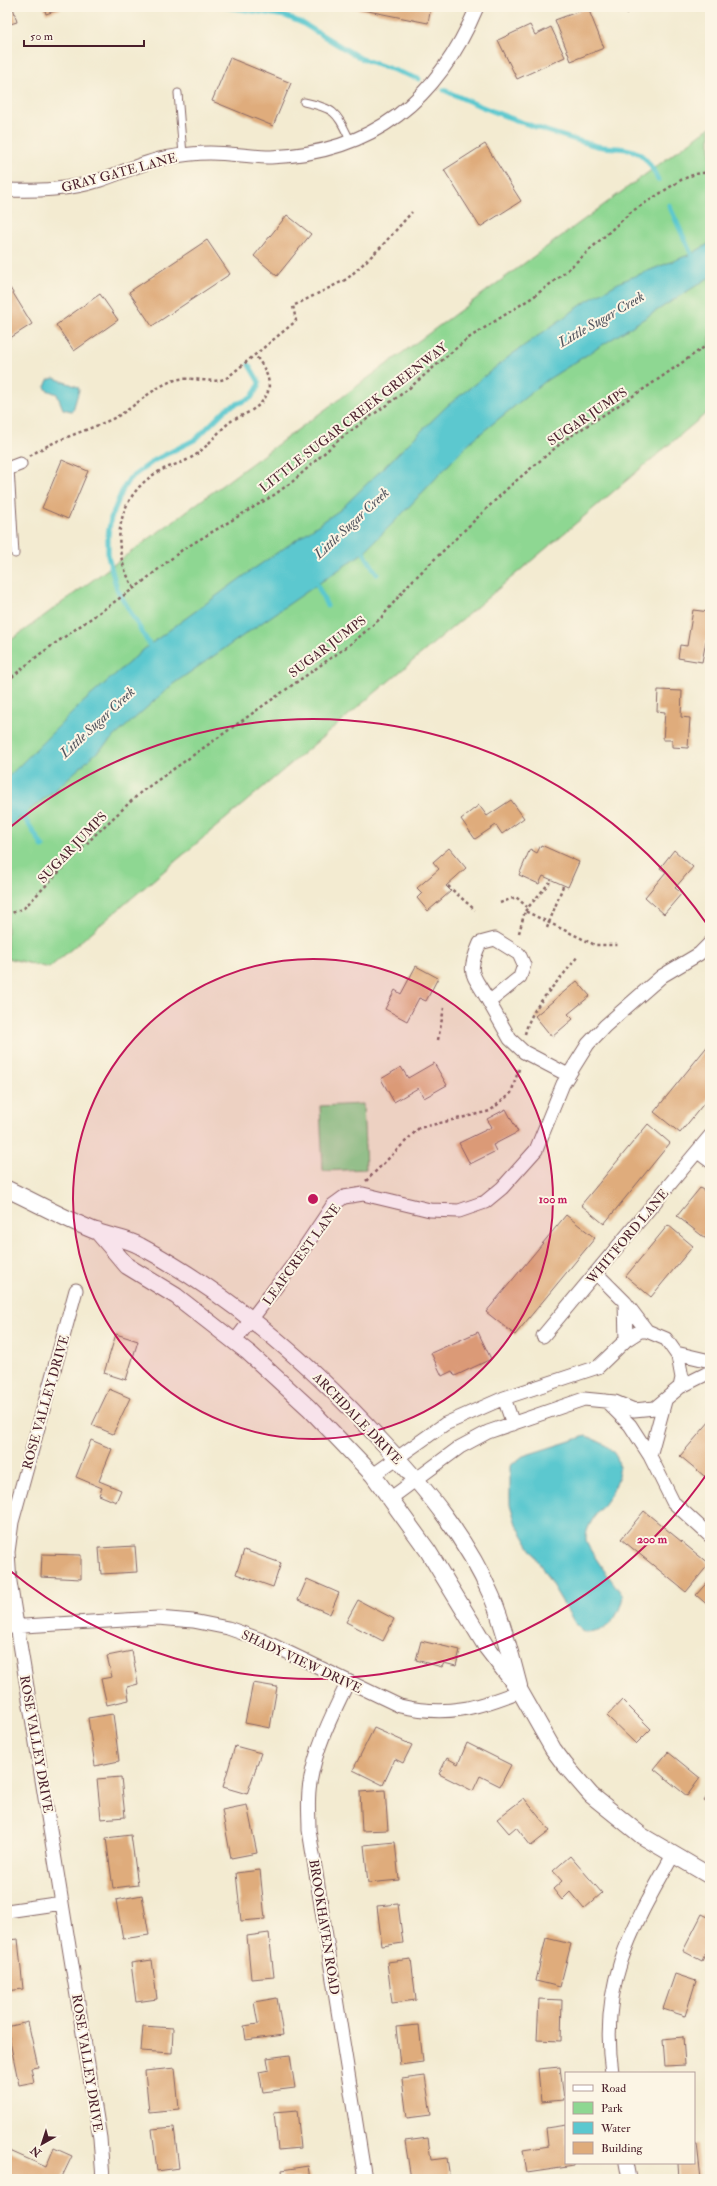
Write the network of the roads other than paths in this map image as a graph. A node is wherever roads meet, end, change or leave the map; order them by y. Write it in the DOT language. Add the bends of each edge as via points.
graph roads {
  1 [pos="477,7"];
  2 [pos="178,93"];
  3 [pos="304,102"];
  4 [pos="351,142"];
  5 [pos="183,155"];
  6 [pos="7,190"];
  7 [pos="12,467"];
  8 [pos="15,554"];
  9 [pos="710,943"];
  10 [pos="489,1002"];
  11 [pos="568,1075"];
  12 [pos="710,1136"];
  13 [pos="698,1152"];
  14 [pos="710,1161"];
  15 [pos="7,1189"];
  16 [pos="97,1231"];
  17 [pos="596,1273"];
  18 [pos="76,1290"];
  19 [pos="625,1302"];
  20 [pos="253,1320"];
  21 [pos="647,1331"];
  22 [pos="544,1336"];
  23 [pos="626,1340"];
  24 [pos="234,1342"];
  25 [pos="676,1353"];
  26 [pos="710,1361"];
  27 [pos="710,1372"];
  28 [pos="680,1387"];
  29 [pos="504,1398"];
  30 [pos="606,1401"];
  31 [pos="665,1401"];
  32 [pos="513,1424"];
  33 [pos="650,1456"];
  34 [pos="397,1457"];
  35 [pos="373,1475"];
  36 [pos="416,1478"];
  37 [pos="391,1498"];
  38 [pos="708,1529"];
  39 [pos="12,1627"];
  40 [pos="348,1682"];
  41 [pos="520,1691"];
  42 [pos="673,1855"];
  43 [pos="710,1876"];
  44 [pos="62,1903"];
  45 [pos="7,1911"];
  46 [pos="612,2072"];
  47 [pos="626,2164"];
  48 [pos="103,2179"];
  49 [pos="365,2179"];
  50 [pos="629,2179"];
  1 -- 4 [label="street, GRAY GATE LANE" via="453,56 432,85 374,132"];
  2 -- 5 [label="lane"];
  3 -- 4 [label="lane" via="332,110 339,117"];
  4 -- 5 [label="street, GRAY GATE LANE" via="334,148 292,155"];
  5 -- 6 [label="street, GRAY GATE LANE" via="139,165 99,180 70,187 41,191"];
  7 -- 8 [label="lane"];
  9 -- 11 [label="street, LEAFCREST LANE" via="699,954 662,976 605,1026 588,1044"];
  10 -- 10 [label="street" via="474,979 471,962 480,943 495,939 520,954 524,964 520,977"];
  10 -- 11 [label="street" via="510,1039 524,1052"];
  11 -- 20 [label="street, LEAFCREST LANE" via="536,1150 496,1193 484,1202 458,1211 430,1210 363,1194 344,1197 334,1205"];
  12 -- 13 [label="street, WHITFORD LANE"];
  13 -- 14 [label="street"];
  13 -- 17 [label="street, WHITFORD LANE"];
  15 -- 16 [label="street, ARCHDALE DRIVE"];
  16 -- 20 [label="street, ARCHDALE DRIVE" via="138,1245 194,1278"];
  16 -- 24 [label="street, ARCHDALE DRIVE" via="127,1266 176,1296"];
  17 -- 19 [label="street"];
  17 -- 22 [label="street, WHITFORD LANE"];
  18 -- 39 [label="street, ROSE VALLEY DRIVE" via="12,1522 8,1552"];
  19 -- 21 [label="street"];
  19 -- 23 [label="street"];
  20 -- 24 [label="street, LEAFCREST LANE"];
  20 -- 34 [label="street, ARCHDALE DRIVE" via="353,1410"];
  21 -- 23 [label="street" via="640,1331"];
  21 -- 25 [label="street" via="666,1339"];
  23 -- 29 [label="street" via="598,1366"];
  24 -- 35 [label="street, ARCHDALE DRIVE" via="309,1408"];
  25 -- 26 [label="street"];
  25 -- 28 [label="street" via="682,1372"];
  27 -- 28 [label="street"];
  28 -- 31 [label="street"];
  29 -- 32 [label="street"];
  29 -- 34 [label="street" via="445,1424"];
  30 -- 31 [label="street" via="616,1402 634,1410 655,1408"];
  30 -- 32 [label="street" via="584,1398"];
  30 -- 33 [label="street" via="630,1425"];
  31 -- 33 [label="street"];
  32 -- 36 [label="street" via="488,1432 460,1447"];
  33 -- 38 [label="street" via="673,1502"];
  34 -- 35 [label="street"];
  34 -- 36 [label="street, ARCHDALE DRIVE"];
  35 -- 37 [label="street, ARCHDALE DRIVE"];
  36 -- 37 [label="street"];
  36 -- 41 [label="street, ARCHDALE DRIVE" via="439,1506 492,1596 508,1642"];
  37 -- 41 [label="street, ARCHDALE DRIVE" via="428,1551 487,1648"];
  39 -- 40 [label="street, SHADY VIEW DRIVE" via="158,1618 194,1621 228,1628 262,1640"];
  39 -- 44 [label="street, ROSE VALLEY DRIVE"];
  40 -- 41 [label="street, SHADY VIEW DRIVE" via="400,1706 444,1712 480,1706"];
  40 -- 49 [label="street, BROOKHAVEN ROAD" via="316,1754 310,1784 309,1822"];
  41 -- 42 [label="street, ARCHDALE DRIVE" via="553,1749 591,1795 642,1836"];
  42 -- 43 [label="street, ARCHDALE DRIVE"];
  42 -- 46 [label="street" via="636,1920 624,1948 614,1983 609,2035"];
  44 -- 45 [label="street"];
  44 -- 48 [label="street, ROSE VALLEY DRIVE" via="100,2138"];
  47 -- 50 [label="street"];
}
